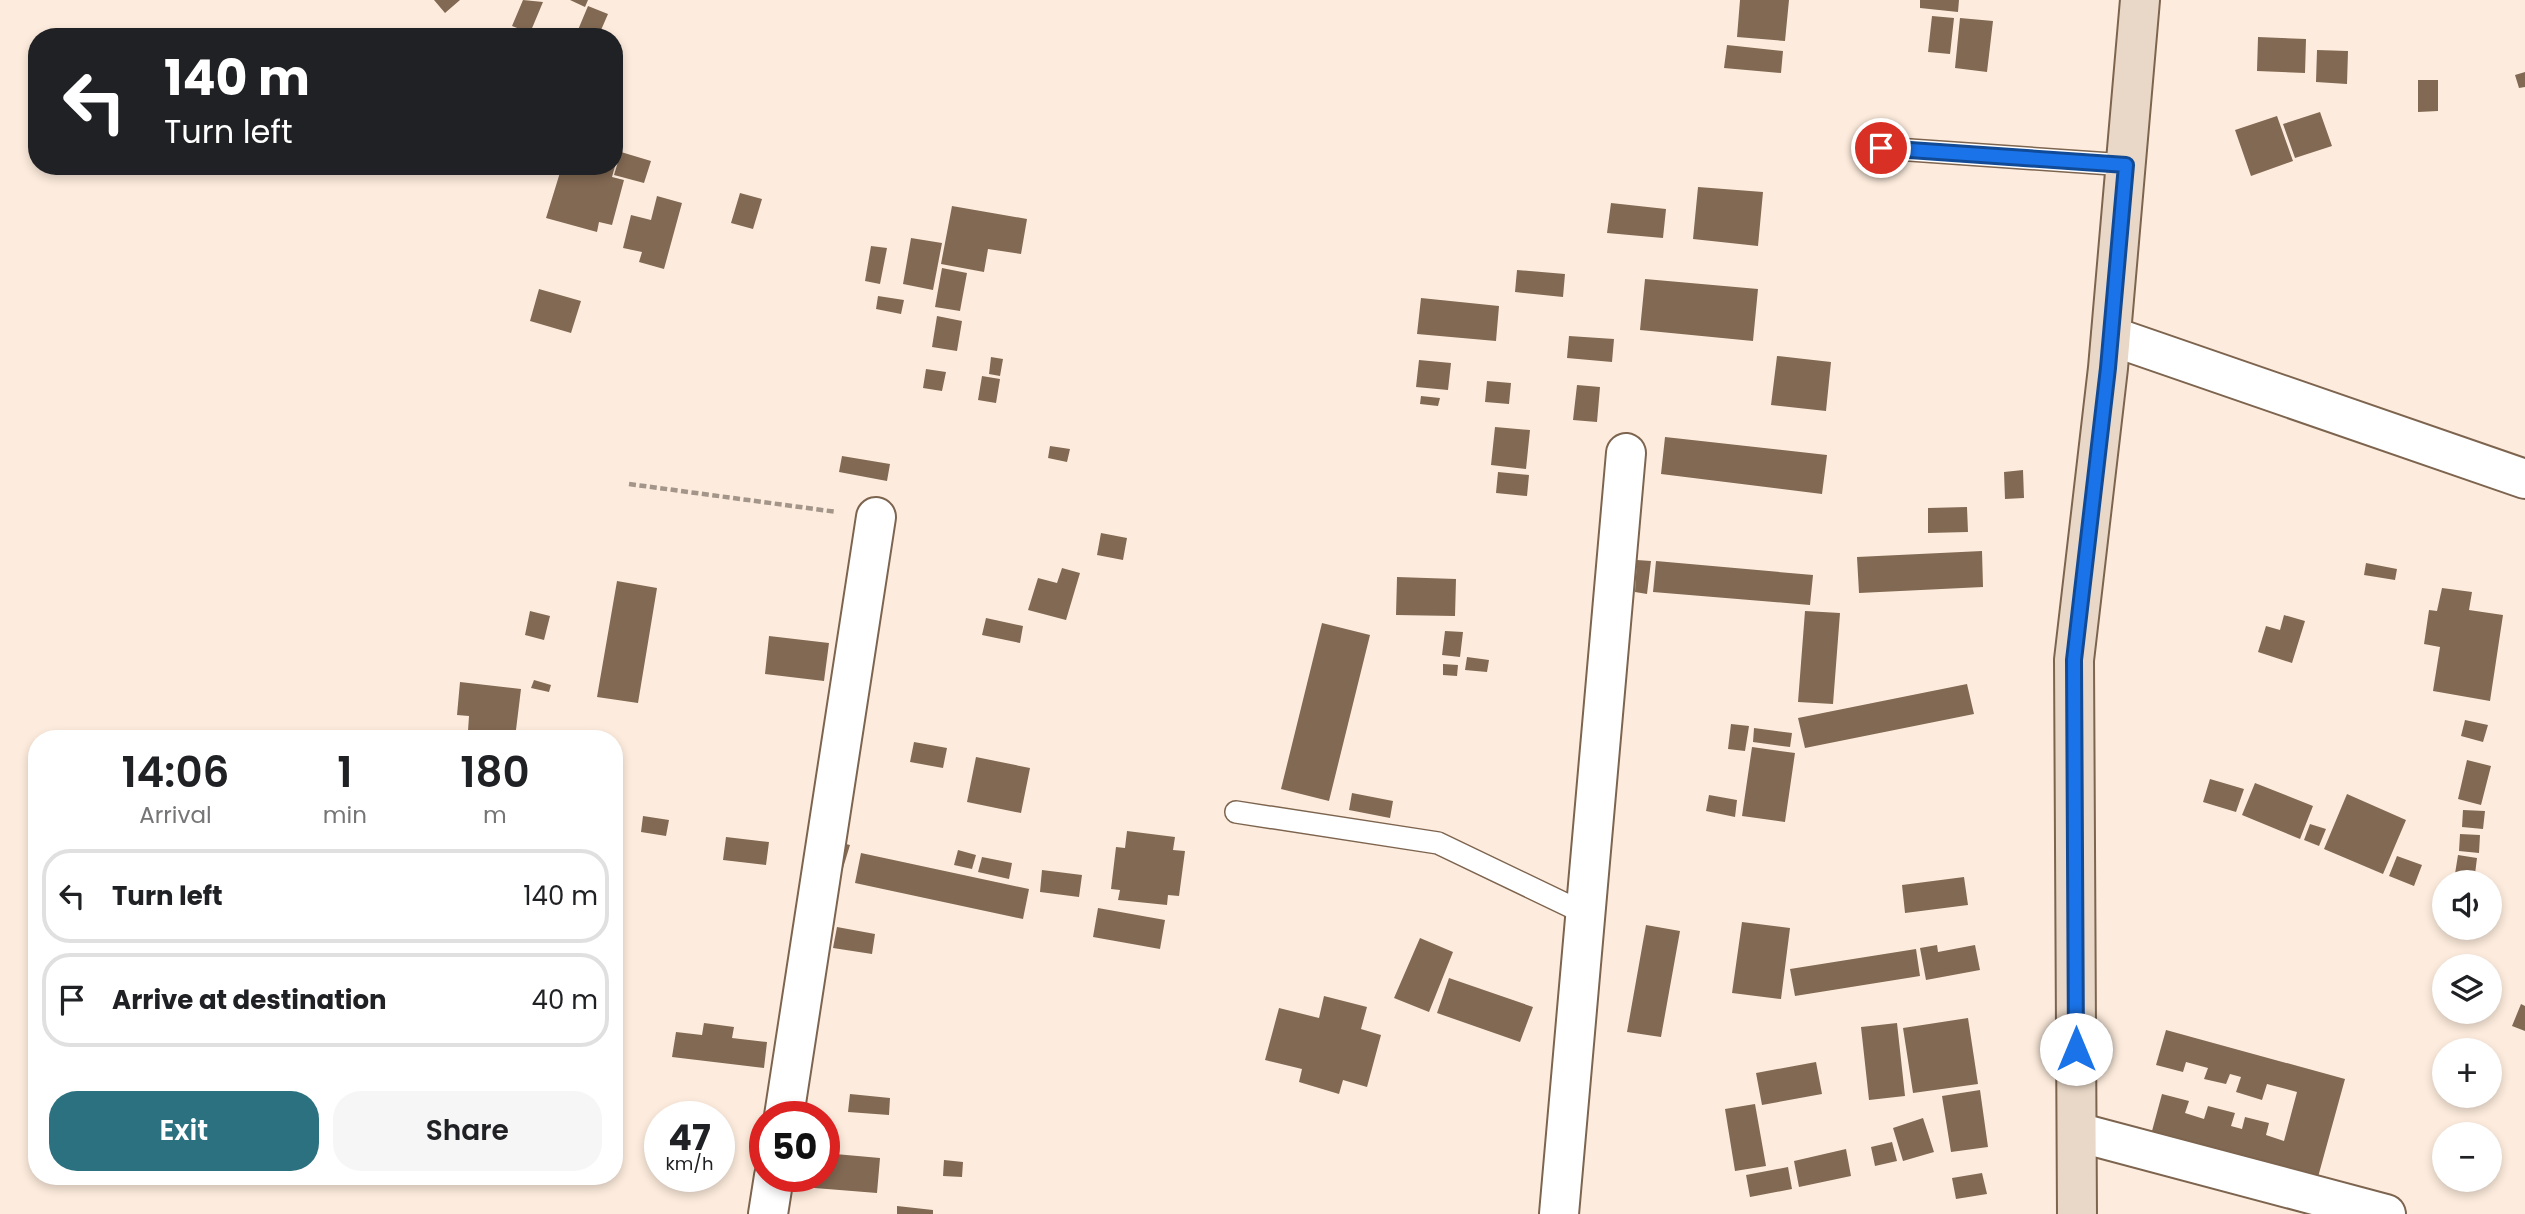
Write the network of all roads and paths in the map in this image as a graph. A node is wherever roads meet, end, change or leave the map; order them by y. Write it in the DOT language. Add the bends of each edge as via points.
graph roads {
  1 [pos="2140,0"];
  2 [pos="1881,148"];
  3 [pos="2126,165"];
  4 [pos="2111,336"];
  5 [pos="1626,453"];
  6 [pos="2525,479"];
  7 [pos="629,484"];
  8 [pos="876,517"];
  9 [pos="1236,812"];
  10 [pos="1586,915"];
  11 [pos="785,1101"];
  12 [pos="2077,1132"];
  13 [pos="771,1192"];
  14 [pos="768,1214"];
  15 [pos="1559,1214"];
  16 [pos="2077,1214"];
  17 [pos="2386,1214"];
  1 -- 3 [label="main road"];
  2 -- 3 [label="lane"];
  3 -- 4 [label="main road"];
  4 -- 6 [label="street"];
  4 -- 12 [label="main road" via="2074,660"];
  5 -- 10 [label="street"];
  7 -- 8 [label="path"];
  8 -- 11 [label="street"];
  9 -- 10 [label="lane" via="1438,843"];
  10 -- 15 [label="street"];
  12 -- 16 [label="main road"];
  12 -- 17 [label="street"];
  13 -- 14 [label="street"];
}
